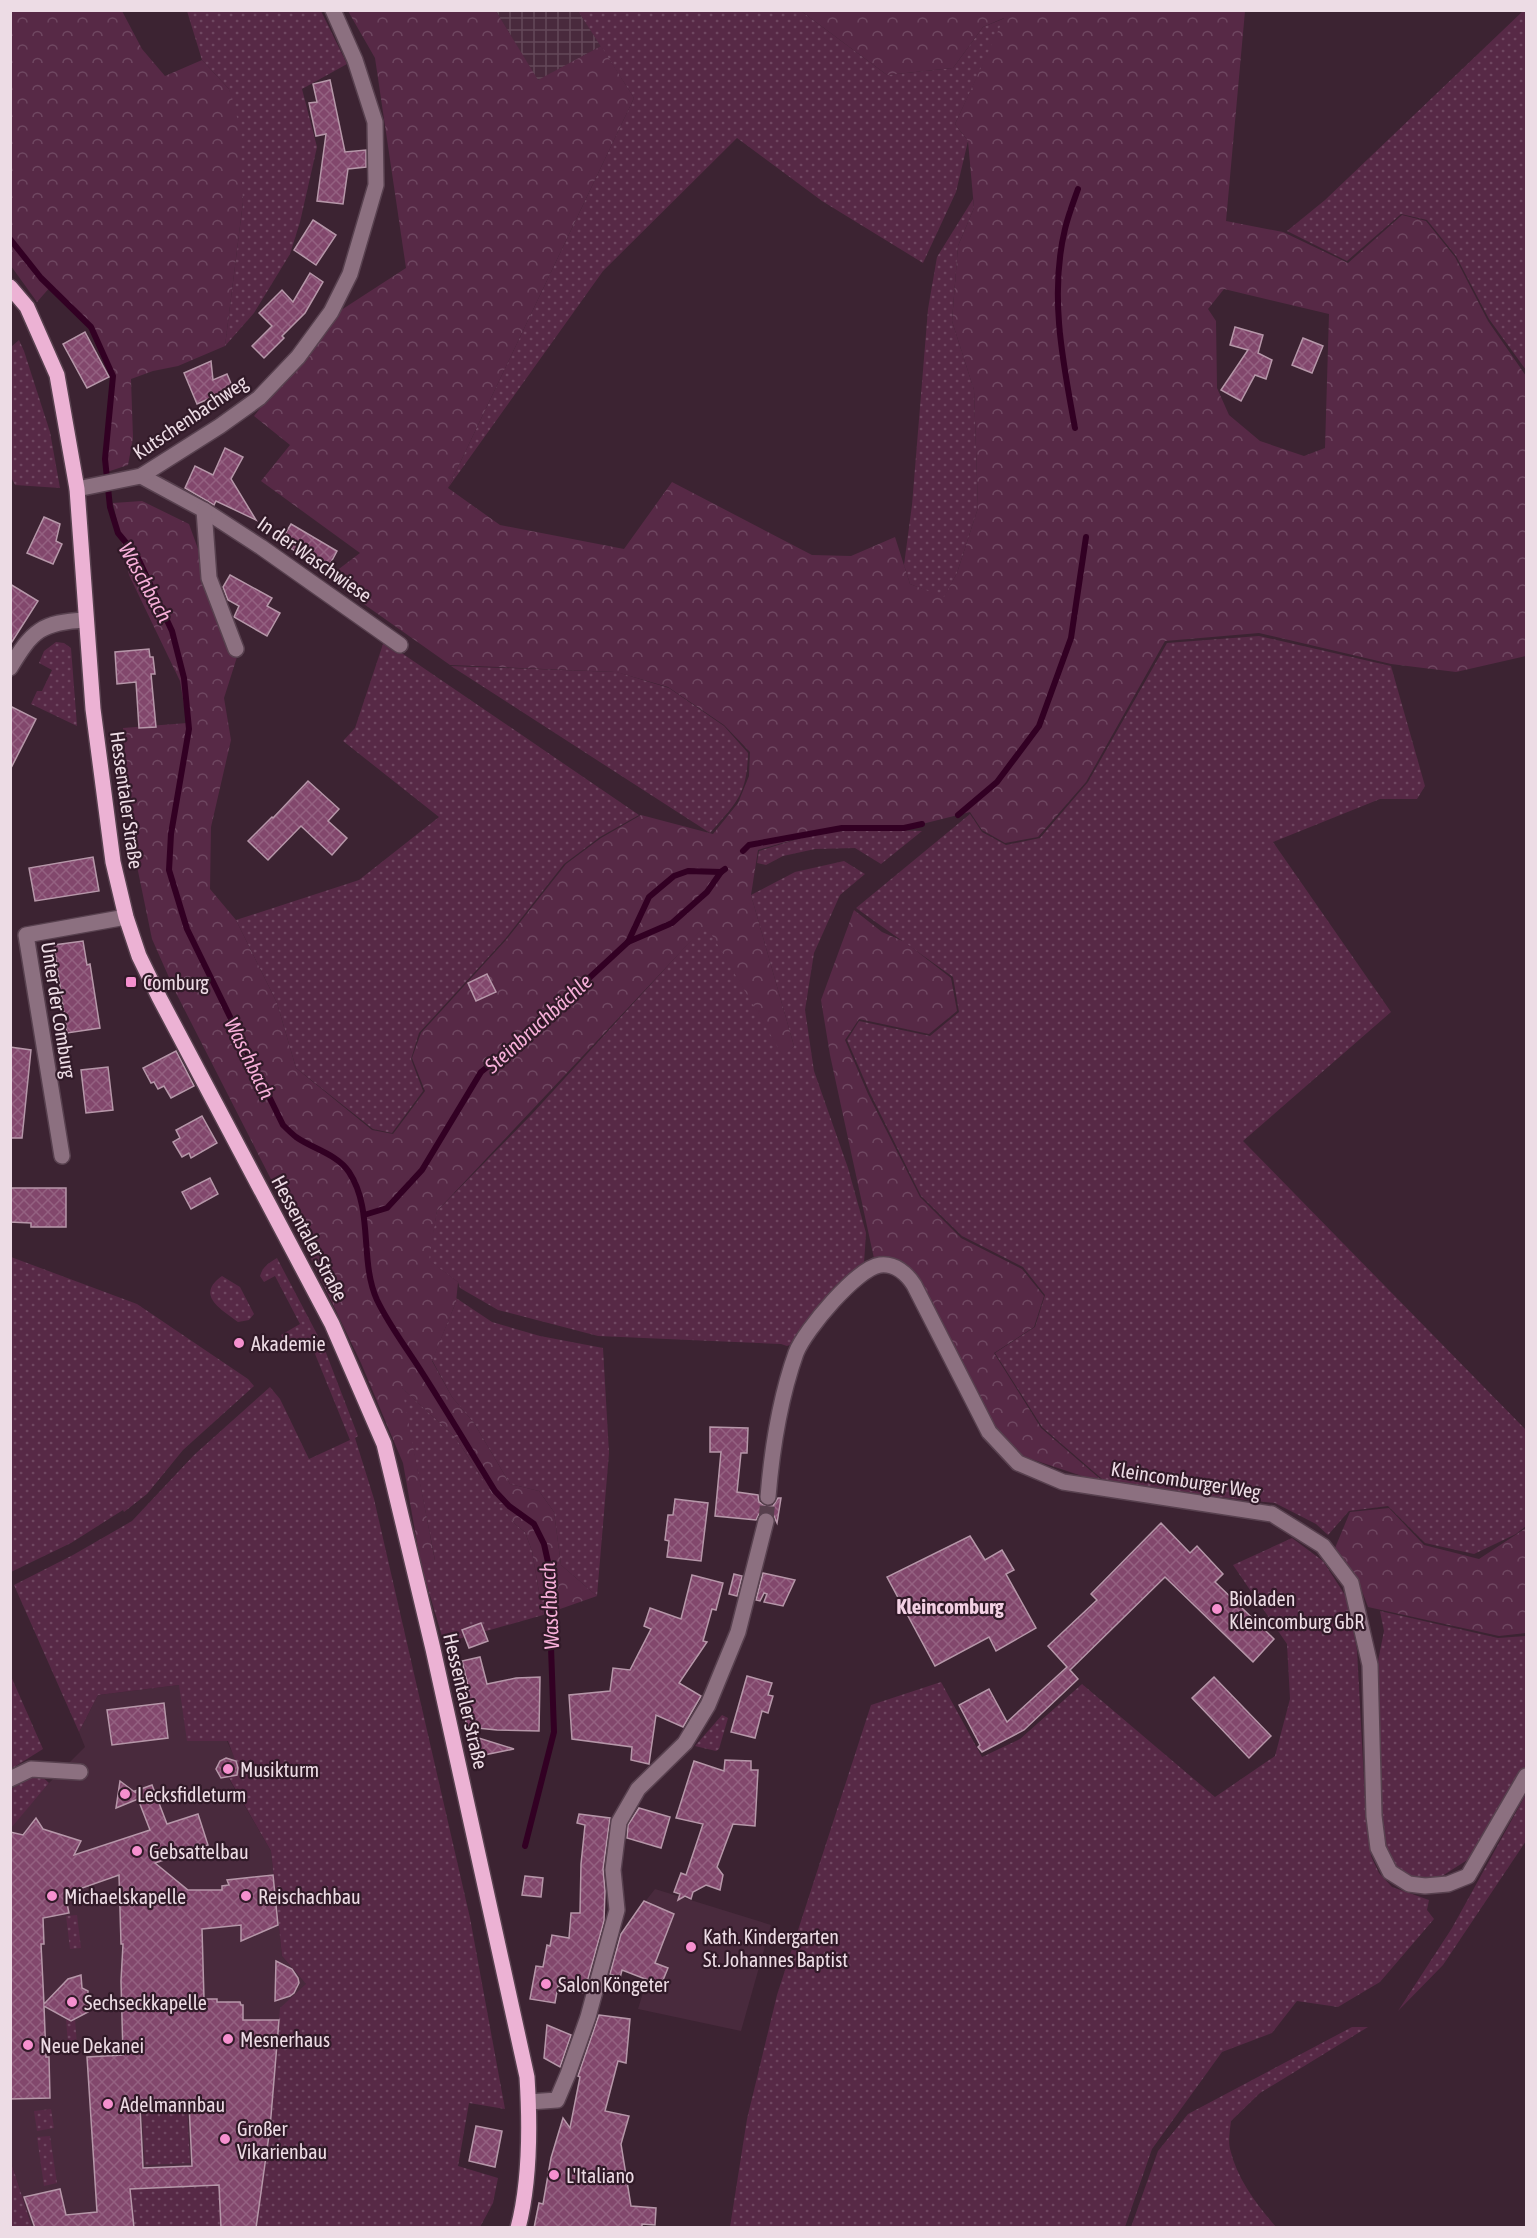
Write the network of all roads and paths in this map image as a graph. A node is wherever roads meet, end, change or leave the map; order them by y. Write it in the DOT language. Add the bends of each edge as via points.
graph roads {
  1 [pos="333,10"];
  2 [pos="10,287"];
  3 [pos="141,476"];
  4 [pos="77,489"];
  5 [pos="204,510"];
  6 [pos="86,620"];
  7 [pos="400,645"];
  8 [pos="236,649"];
  9 [pos="10,668"];
  10 [pos="126,917"];
  11 [pos="62,1156"];
  12 [pos="768,1497"];
  13 [pos="766,1521"];
  14 [pos="80,1772"];
  15 [pos="1527,1776"];
  16 [pos="10,1779"];
  17 [pos="529,2102"];
  18 [pos="518,2228"];
  1 -- 3 [label="street, Kutschenbachweg" via="355,60 375,122 376,185 350,274 331,312 298,357 259,398"];
  2 -- 4 [label="main road, Hessentaler Straße" via="27,307 57,375"];
  3 -- 4 [label="street, Kutschenbachweg"];
  3 -- 5 [label="street, In der Waschwiese"];
  4 -- 6 [label="main road, Hessentaler Straße"];
  5 -- 7 [label="street, In der Waschwiese"];
  5 -- 8 [label="street" via="209,578"];
  6 -- 9 [label="street" via="46,626 33,634"];
  6 -- 10 [label="main road, Hessentaler Straße" via="93,710 112,850"];
  10 -- 11 [label="street, Unter der Comburg" via="26,935"];
  10 -- 17 [label="main road, Hessentaler Straße" via="159,997 332,1324 384,1444 500,1946"];
  12 -- 15 [label="street, Kleincomburger Weg" via="783,1392 798,1349 827,1307 867,1269 882,1264 892,1266 914,1285 989,1432 1018,1463 1063,1482 1272,1514 1323,1546 1351,1583 1370,1665 1374,1816 1378,1848 1390,1872 1409,1884 1425,1886 1448,1884 1468,1876"];
  13 -- 17 [label="street" via="738,1632 708,1705 685,1743 638,1789 619,1822 613,1870 617,1910 597,1990 568,2074 556,2100"];
  14 -- 16 [label="street" via="32,1769"];
  17 -- 18 [label="main road, Hessentaler Straße"];
}
